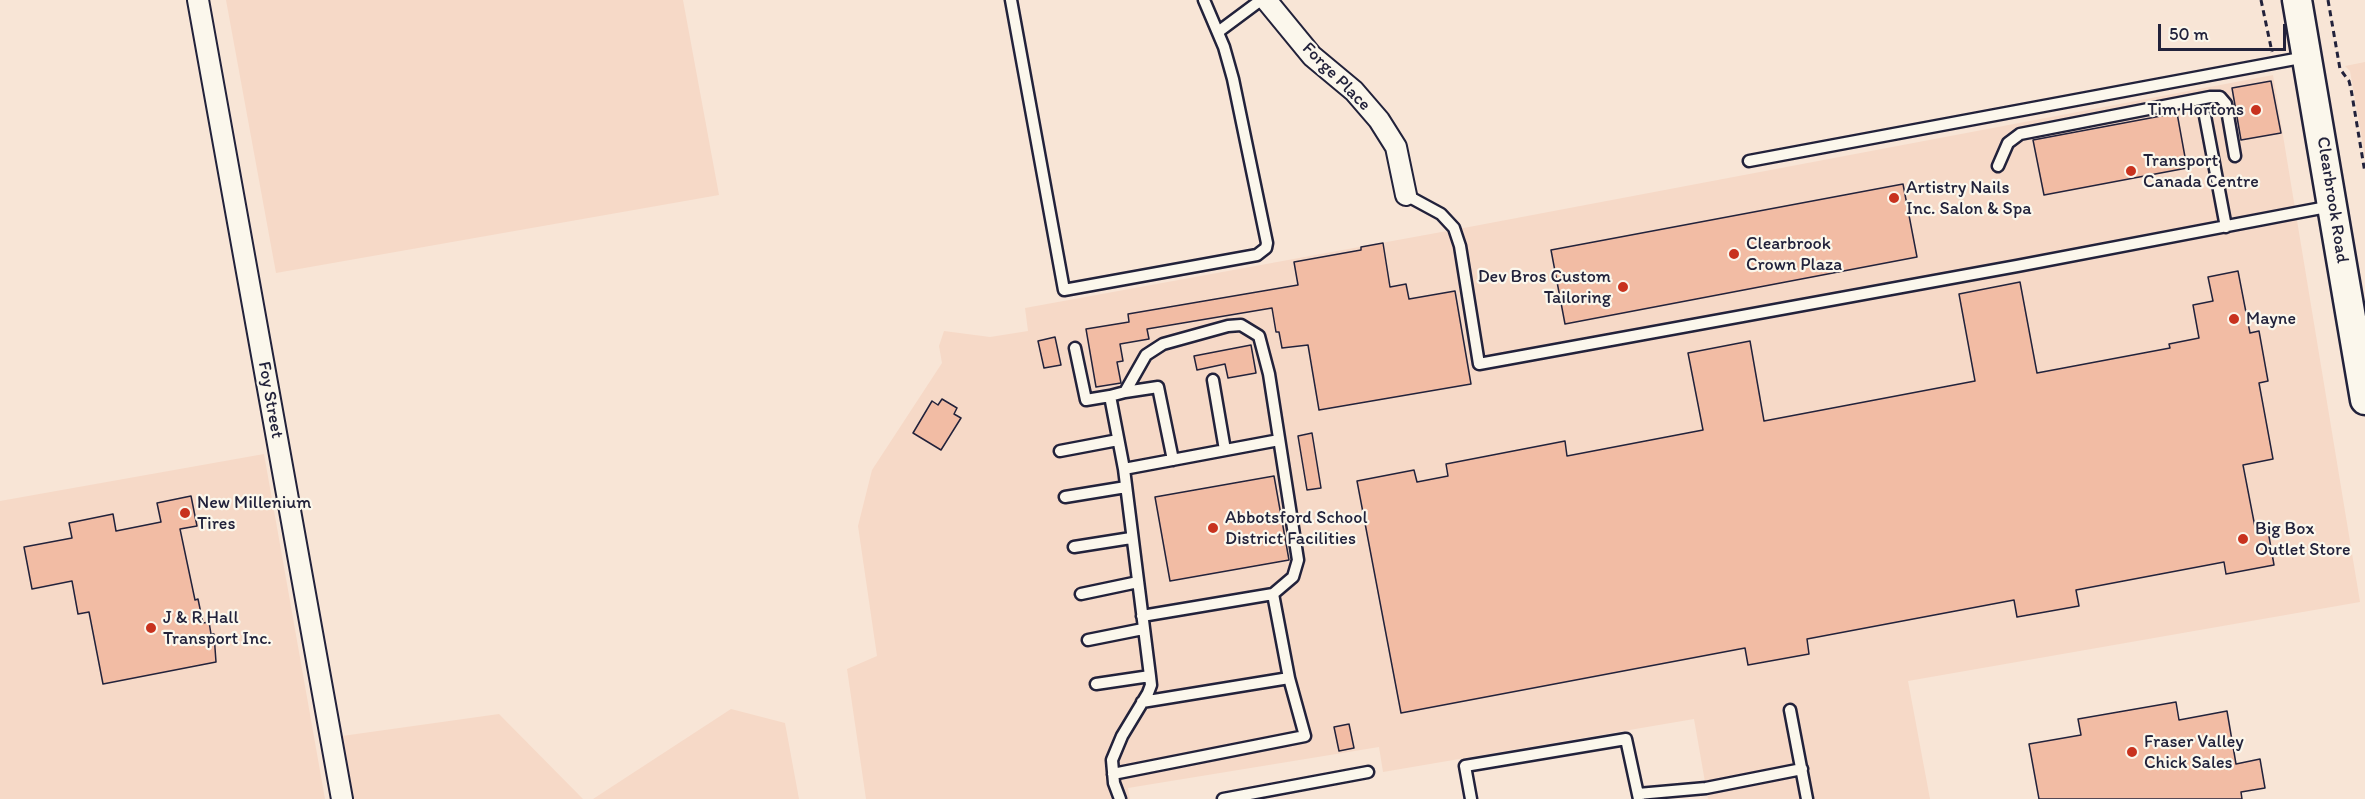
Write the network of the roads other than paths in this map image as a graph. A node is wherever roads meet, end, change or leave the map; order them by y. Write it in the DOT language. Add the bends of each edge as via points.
graph roads {
  1 [pos="198,0"];
  2 [pos="1011,0"];
  3 [pos="1204,0"];
  4 [pos="1261,0"];
  5 [pos="1266,0"];
  6 [pos="2297,0"];
  7 [pos="1218,32"];
  8 [pos="2308,57"];
  9 [pos="2205,116"];
  10 [pos="2235,156"];
  11 [pos="1749,161"];
  12 [pos="1998,166"];
  13 [pos="1406,195"];
  14 [pos="2333,206"];
  15 [pos="2226,226"];
  16 [pos="1075,348"];
  17 [pos="1213,380"];
  18 [pos="1125,392"];
  19 [pos="1110,396"];
  20 [pos="2365,400"];
  21 [pos="1118,440"];
  22 [pos="1279,440"];
  23 [pos="1225,450"];
  24 [pos="1060,451"];
  25 [pos="1173,460"];
  26 [pos="1124,469"];
  27 [pos="1126,487"];
  28 [pos="1065,497"];
  29 [pos="1131,538"];
  30 [pos="1074,547"];
  31 [pos="1138,582"];
  32 [pos="1081,594"];
  33 [pos="1273,594"];
  34 [pos="1142,616"];
  35 [pos="1143,629"];
  36 [pos="1088,640"];
  37 [pos="1150,676"];
  38 [pos="1289,678"];
  39 [pos="1096,684"];
  40 [pos="1142,702"];
  41 [pos="1790,710"];
  42 [pos="1802,769"];
  43 [pos="1368,772"];
  44 [pos="1113,774"];
  45 [pos="1639,797"];
  46 [pos="342,799"];
  47 [pos="1120,799"];
  48 [pos="1223,799"];
  49 [pos="1471,799"];
  50 [pos="1807,799"];
  1 -- 46 [label="street, Foy Street"];
  2 -- 7 [label="lane" via="1064,290 1257,255 1266,249 1233,79"];
  3 -- 7 [label="lane"];
  4 -- 7 [label="lane"];
  5 -- 13 [label="street, Forge Place" via="1312,56 1379,120 1396,147"];
  6 -- 8 [label="main road, Clearbrook Road"];
  8 -- 11 [label="lane"];
  8 -- 14 [label="main road, Clearbrook Road"];
  9 -- 15 [label="lane"];
  10 -- 12 [label="lane" via="2226,104 2220,97 2210,97 2020,134 2008,143"];
  13 -- 15 [label="lane" via="1440,214 1454,228 1479,364"];
  14 -- 15 [label="lane"];
  14 -- 20 [label="main road, Clearbrook Road"];
  16 -- 19 [label="lane" via="1086,400"];
  17 -- 23 [label="lane"];
  18 -- 19 [label="lane"];
  18 -- 22 [label="lane" via="1146,355 1163,344 1241,325 1259,336"];
  18 -- 25 [label="lane" via="1158,387"];
  19 -- 21 [label="lane"];
  21 -- 24 [label="lane"];
  21 -- 26 [label="lane"];
  22 -- 23 [label="lane"];
  22 -- 33 [label="lane" via="1298,560 1293,577"];
  23 -- 25 [label="lane"];
  25 -- 26 [label="lane"];
  26 -- 27 [label="lane"];
  27 -- 28 [label="lane"];
  27 -- 29 [label="lane"];
  29 -- 30 [label="lane"];
  29 -- 31 [label="lane"];
  31 -- 32 [label="lane"];
  31 -- 34 [label="lane"];
  33 -- 34 [label="lane"];
  33 -- 38 [label="lane"];
  34 -- 35 [label="lane"];
  35 -- 36 [label="lane"];
  35 -- 37 [label="lane"];
  37 -- 39 [label="lane"];
  37 -- 40 [label="lane" via="1151,685"];
  38 -- 40 [label="lane"];
  38 -- 44 [label="lane" via="1305,736"];
  40 -- 44 [label="lane" via="1112,760"];
  41 -- 42 [label="lane"];
  42 -- 45 [label="lane"];
  42 -- 50 [label="lane"];
  43 -- 48 [label="lane"];
  44 -- 47 [label="lane"];
  45 -- 49 [label="lane" via="1626,739 1465,766"];
}
